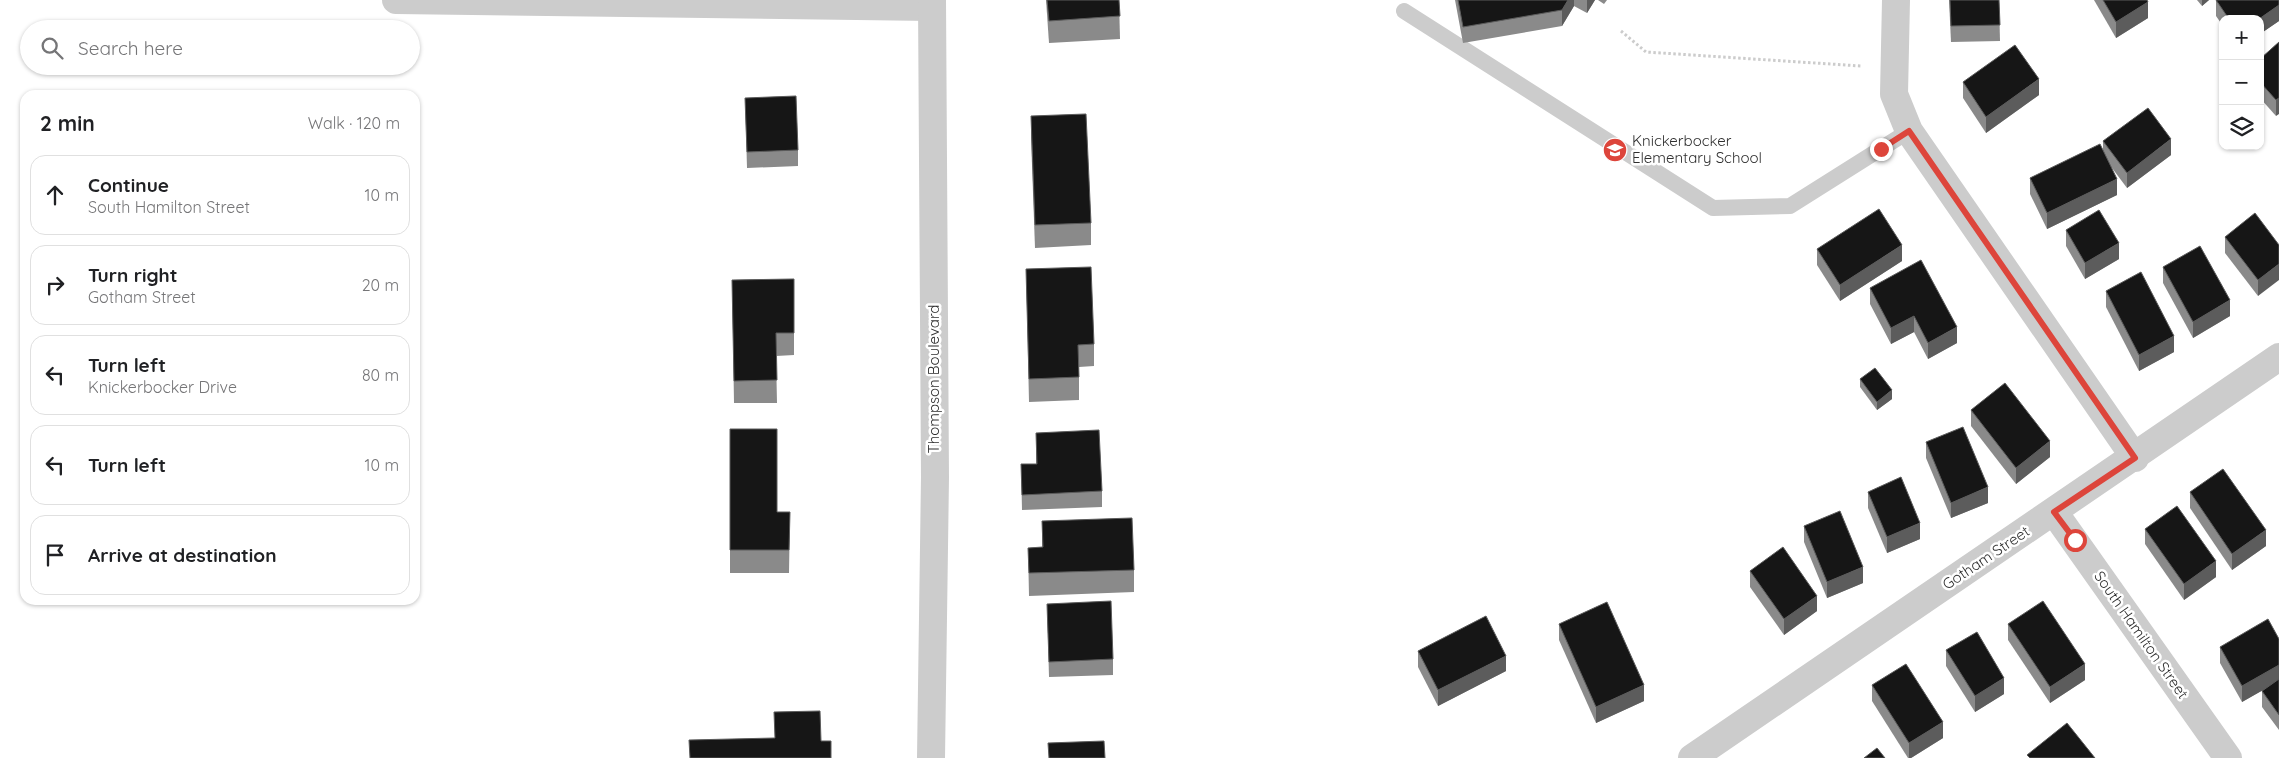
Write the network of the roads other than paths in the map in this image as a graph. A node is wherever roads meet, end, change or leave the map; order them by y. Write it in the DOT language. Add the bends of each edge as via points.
graph roads {
  1 [pos="396,0"];
  2 [pos="1896,0"];
  3 [pos="932,4"];
  4 [pos="1404,11"];
  5 [pos="1909,131"];
  6 [pos="2279,357"];
  7 [pos="2135,458"];
  8 [pos="2054,512"];
  9 [pos="931,758"];
  10 [pos="1692,758"];
  11 [pos="2228,758"];
  1 -- 3 [label="street"];
  2 -- 5 [label="street" via="1894,94"];
  3 -- 9 [label="street, Thompson Boulevard" via="935,477"];
  4 -- 5 [label="lane" via="1713,208 1790,206"];
  5 -- 7 [label="street"];
  6 -- 7 [label="street, Gotham Street"];
  7 -- 8 [label="street, Gotham Street"];
  8 -- 10 [label="street, Gotham Street"];
  8 -- 11 [label="street, South Hamilton Street"];
}
